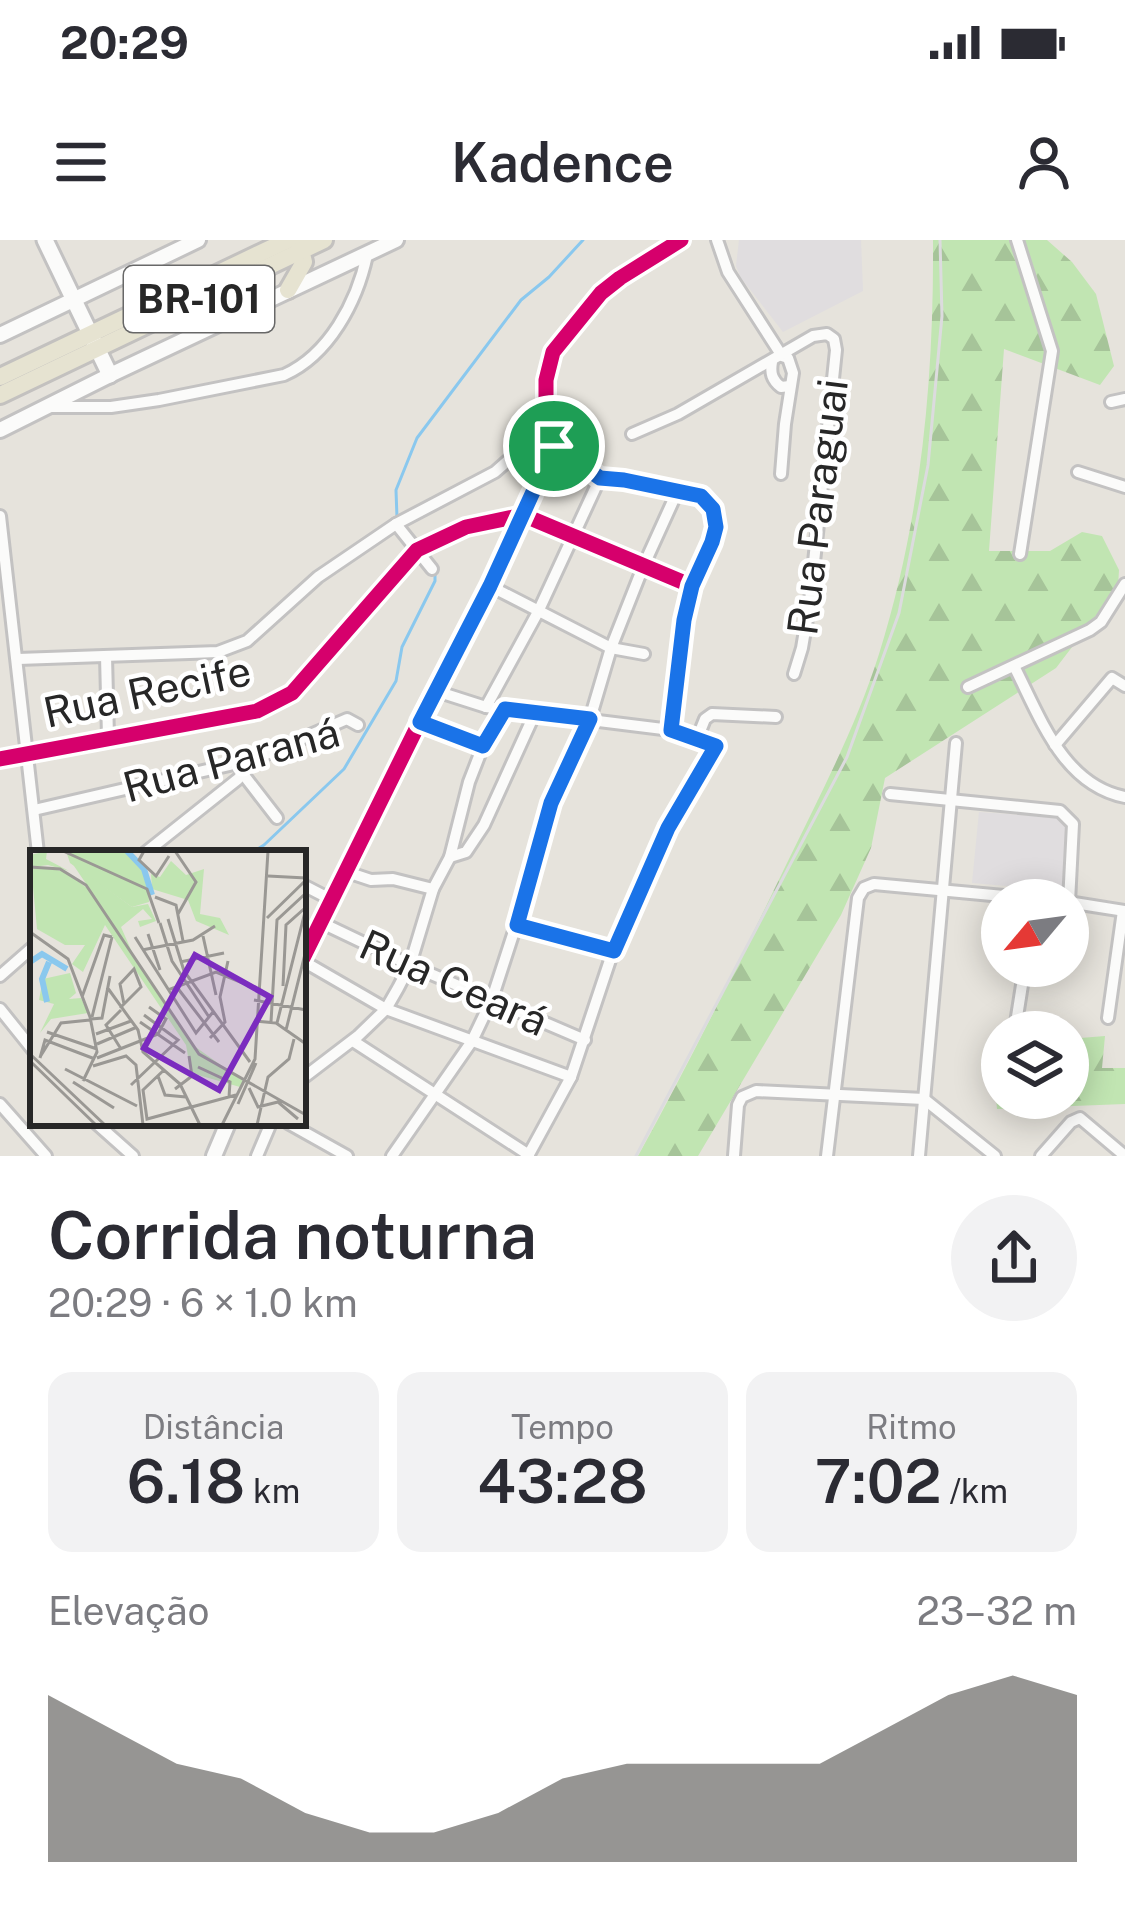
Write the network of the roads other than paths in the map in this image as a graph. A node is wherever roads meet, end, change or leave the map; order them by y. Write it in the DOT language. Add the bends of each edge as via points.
graph roads {
  1 [pos="46,240"];
  2 [pos="198,240"];
  3 [pos="324,240"];
  4 [pos="396,240"];
  5 [pos="681,240"];
  6 [pos="717,240"];
  7 [pos="1017,240"];
  8 [pos="296,243"];
  9 [pos="367,255"];
  10 [pos="288,290"];
  11 [pos="72,299"];
  12 [pos="0,335"];
  13 [pos="92,341"];
  14 [pos="777,359"];
  15 [pos="110,375"];
  16 [pos="0,376"];
  17 [pos="790,386"];
  18 [pos="0,395"];
  19 [pos="1125,399"];
  20 [pos="1111,402"];
  21 [pos="48,406"];
  22 [pos="546,427"];
  23 [pos="0,430"];
  24 [pos="632,434"];
  25 [pos="554,446"];
  26 [pos="1078,472"];
  27 [pos="781,473"];
  28 [pos="600,478"];
  29 [pos="1125,487"];
  30 [pos="678,490"];
  31 [pos="523,515"];
  32 [pos="0,516"];
  33 [pos="396,524"];
  34 [pos="575,536"];
  35 [pos="417,550"];
  36 [pos="1019,554"];
  37 [pos="643,567"];
  38 [pos="432,569"];
  39 [pos="1125,584"];
  40 [pos="490,586"];
  41 [pos="692,586"];
  42 [pos="538,612"];
  43 [pos="611,648"];
  44 [pos="644,654"];
  45 [pos="106,656"];
  46 [pos="18,659"];
  47 [pos="1014,666"];
  48 [pos="794,674"];
  49 [pos="1125,686"];
  50 [pos="968,687"];
  51 [pos="436,691"];
  52 [pos="486,706"];
  53 [pos="505,709"];
  54 [pos="536,713"];
  55 [pos="776,717"];
  56 [pos="590,719"];
  57 [pos="420,722"];
  58 [pos="358,725"];
  59 [pos="671,730"];
  60 [pos="108,737"];
  61 [pos="697,739"];
  62 [pos="956,743"];
  63 [pos="1055,745"];
  64 [pos="483,746"];
  65 [pos="27,753"];
  66 [pos="0,759"];
  67 [pos="255,759"];
  68 [pos="243,774"];
  69 [pos="890,794"];
  70 [pos="1125,797"];
  71 [pos="950,802"];
  72 [pos="34,810"];
  73 [pos="277,818"];
  74 [pos="38,850"];
  75 [pos="150,850"];
  76 [pos="450,857"];
  77 [pos="347,872"];
  78 [pos="1069,879"];
  79 [pos="306,887"];
  80 [pos="434,889"];
  81 [pos="942,891"];
  82 [pos="981,895"];
  83 [pos="332,900"];
  84 [pos="1089,905"];
  85 [pos="1124,911"];
  86 [pos="322,923"];
  87 [pos="517,925"];
  88 [pos="30,949"];
  89 [pos="614,951"];
  90 [pos="306,953"];
  91 [pos="306,961"];
  92 [pos="410,964"];
  93 [pos="0,976"];
  94 [pos="492,999"];
  95 [pos="0,1009"];
  96 [pos="386,1009"];
  97 [pos="1108,1018"];
  98 [pos="353,1040"];
  99 [pos="585,1040"];
  100 [pos="30,1041"];
  101 [pos="472,1041"];
  102 [pos="306,1076"];
  103 [pos="571,1077"];
  104 [pos="833,1093"];
  105 [pos="435,1096"];
  106 [pos="924,1099"];
  107 [pos="0,1104"];
  108 [pos="99,1126"];
  109 [pos="227,1126"];
  110 [pos="270,1126"];
  111 [pos="293,1126"];
  112 [pos="529,1155"];
  113 [pos="46,1156"];
  114 [pos="133,1156"];
  115 [pos="214,1156"];
  116 [pos="257,1156"];
  117 [pos="347,1156"];
  118 [pos="392,1156"];
  119 [pos="734,1156"];
  120 [pos="827,1156"];
  121 [pos="919,1156"];
  122 [pos="995,1156"];
  123 [pos="1041,1156"];
  124 [pos="1125,1156"];
  1 -- 11 [label="main road"];
  2 -- 11 [label="street"];
  3 -- 8 [label="main road, BR-101"];
  4 -- 9 [label="street"];
  5 -- 22 [label="street" via="601,293 554,352"];
  6 -- 14 [label="street"];
  7 -- 36 [label="street" via="1052,351"];
  8 -- 10 [label="main road" via="304,262"];
  8 -- 13 [label="main road, BR-101"];
  9 -- 10 [label="street"];
  9 -- 21 [label="street" via="348,310 300,368 159,400"];
  10 -- 15 [label="street"];
  11 -- 12 [label="street"];
  11 -- 13 [label="main road"];
  13 -- 15 [label="main road"];
  13 -- 16 [label="main road, BR-101"];
  13 -- 18 [label="main road, BR-101"];
  14 -- 17 [label="street" via="792,364"];
  14 -- 17 [label="street" via="770,372"];
  14 -- 24 [label="street"];
  14 -- 48 [label="street, Rua Paraguai" via="814,336 834,339 810,601"];
  15 -- 21 [label="street"];
  17 -- 27 [label="street"];
  19 -- 20 [label="street"];
  21 -- 23 [label="street"];
  22 -- 25 [label="street"];
  22 -- 33 [label="street" via="495,472"];
  25 -- 28 [label="street"];
  25 -- 31 [label="street"];
  26 -- 29 [label="street"];
  28 -- 30 [label="street"];
  28 -- 34 [label="street"];
  30 -- 37 [label="street"];
  30 -- 41 [label="street" via="701,496 716,520"];
  31 -- 34 [label="street"];
  31 -- 35 [label="street, Rua Recife" via="466,527"];
  31 -- 40 [label="street"];
  32 -- 46 [label="street"];
  33 -- 35 [label="street"];
  33 -- 45 [label="street" via="232,648"];
  34 -- 37 [label="street"];
  34 -- 42 [label="street"];
  35 -- 38 [label="street"];
  35 -- 60 [label="street, Rua Recife" via="292,693 257,711"];
  37 -- 41 [label="street"];
  37 -- 43 [label="street"];
  39 -- 47 [label="street" via="1101,622"];
  40 -- 42 [label="street"];
  40 -- 51 [label="street"];
  41 -- 59 [label="street"];
  42 -- 43 [label="street"];
  42 -- 52 [label="street"];
  43 -- 44 [label="street"];
  43 -- 56 [label="street"];
  45 -- 46 [label="street"];
  45 -- 60 [label="street"];
  46 -- 65 [label="street"];
  47 -- 50 [label="street"];
  47 -- 63 [label="street"];
  49 -- 63 [label="street" via="1112,678"];
  51 -- 52 [label="street"];
  51 -- 57 [label="street"];
  52 -- 53 [label="street"];
  53 -- 54 [label="street"];
  53 -- 64 [label="street"];
  54 -- 56 [label="street"];
  54 -- 76 [label="street" via="484,825 466,852"];
  55 -- 61 [label="street" via="712,714"];
  56 -- 59 [label="street"];
  56 -- 87 [label="street" via="551,803"];
  57 -- 64 [label="street"];
  57 -- 77 [label="street"];
  58 -- 67 [label="street, Rua Paraná" via="346,719"];
  59 -- 61 [label="street"];
  60 -- 65 [label="street, Rua Recife"];
  61 -- 89 [label="street" via="716,746 668,828"];
  62 -- 71 [label="street"];
  63 -- 70 [label="street" via="1094,788"];
  64 -- 76 [label="street"];
  65 -- 66 [label="street, Rua Recife"];
  65 -- 72 [label="street"];
  67 -- 68 [label="street"];
  67 -- 72 [label="street, Rua Paraná"];
  68 -- 73 [label="street"];
  68 -- 75 [label="street"];
  69 -- 71 [label="street"];
  71 -- 78 [label="street" via="1060,812 1073,824"];
  71 -- 81 [label="street"];
  72 -- 74 [label="street"];
  76 -- 80 [label="street"];
  77 -- 80 [label="street"];
  77 -- 83 [label="street"];
  79 -- 83 [label="street"];
  80 -- 92 [label="street"];
  81 -- 82 [label="street"];
  81 -- 104 [label="street" via="874,884 858,898"];
  81 -- 106 [label="street"];
  83 -- 86 [label="street"];
  84 -- 85 [label="street"];
  85 -- 97 [label="street"];
  86 -- 90 [label="street"];
  86 -- 92 [label="street, Rua Ceará"];
  87 -- 89 [label="street"];
  87 -- 94 [label="street"];
  88 -- 93 [label="street"];
  89 -- 99 [label="street"];
  91 -- 96 [label="street"];
  92 -- 94 [label="street, Rua Ceará"];
  92 -- 96 [label="street"];
  94 -- 99 [label="street, Rua Ceará"];
  94 -- 101 [label="street"];
  95 -- 100 [label="street"];
  96 -- 98 [label="street"];
  96 -- 101 [label="street"];
  98 -- 102 [label="street"];
  98 -- 105 [label="street"];
  99 -- 103 [label="street"];
  101 -- 103 [label="street"];
  101 -- 105 [label="street"];
  103 -- 112 [label="street"];
  104 -- 106 [label="street"];
  104 -- 119 [label="street" via="755,1090 742,1097"];
  104 -- 120 [label="street"];
  105 -- 112 [label="street"];
  105 -- 118 [label="street"];
  106 -- 121 [label="street"];
  106 -- 122 [label="street"];
  107 -- 113 [label="street"];
  108 -- 114 [label="street"];
  109 -- 115 [label="street"];
  110 -- 116 [label="street"];
  111 -- 117 [label="street"];
  123 -- 124 [label="street" via="1080,1118"];
}
